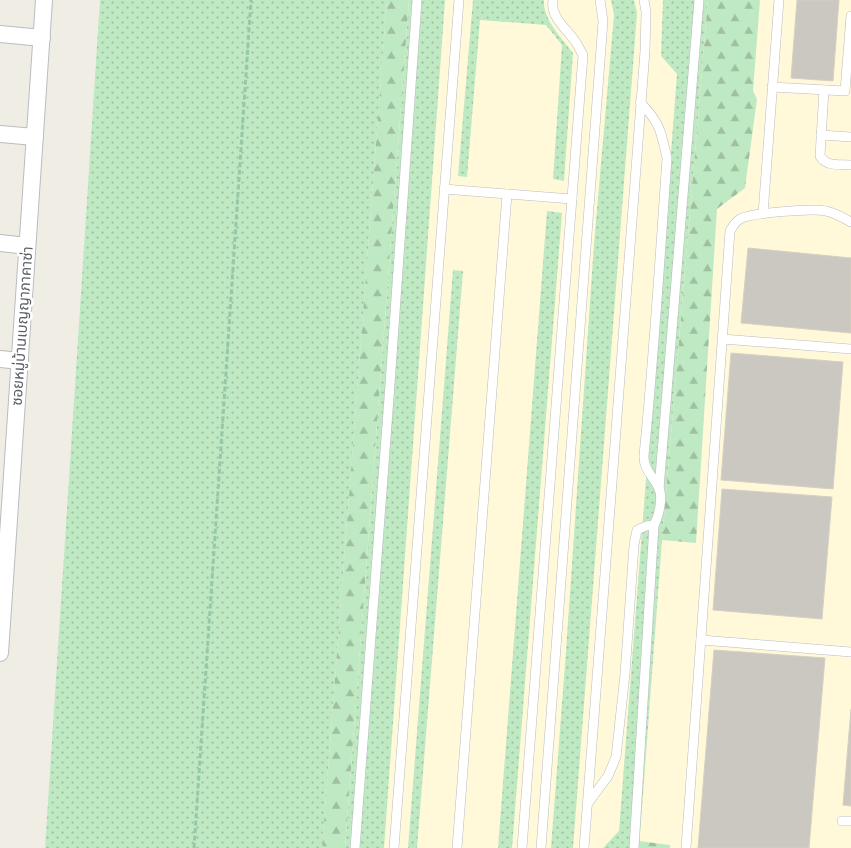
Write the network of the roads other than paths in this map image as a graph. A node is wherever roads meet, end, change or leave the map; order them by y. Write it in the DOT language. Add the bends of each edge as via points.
graph roads {
  1 [pos="44,0"];
  2 [pos="417,0"];
  3 [pos="459,0"];
  4 [pos="553,0"];
  5 [pos="600,0"];
  6 [pos="644,0"];
  7 [pos="699,0"];
  8 [pos="779,0"];
  9 [pos="851,16"];
  10 [pos="0,34"];
  11 [pos="42,38"];
  12 [pos="850,48"];
  13 [pos="772,87"];
  14 [pos="824,90"];
  15 [pos="848,92"];
  16 [pos="640,102"];
  17 [pos="0,134"];
  18 [pos="821,135"];
  19 [pos="36,137"];
  20 [pos="851,137"];
  21 [pos="851,165"];
  22 [pos="444,189"];
  23 [pos="507,194"];
  24 [pos="572,199"];
  25 [pos="763,214"];
  26 [pos="851,222"];
  27 [pos="0,243"];
  28 [pos="27,246"];
  29 [pos="722,340"];
  30 [pos="851,349"];
  31 [pos="0,359"];
  32 [pos="20,361"];
  33 [pos="7,459"];
  34 [pos="659,489"];
  35 [pos="654,525"];
  36 [pos="3,565"];
  37 [pos="701,640"];
  38 [pos="851,652"];
  39 [pos="0,653"];
  40 [pos="588,804"];
  41 [pos="354,848"];
  42 [pos="394,848"];
  43 [pos="457,848"];
  44 [pos="522,848"];
  45 [pos="541,848"];
  46 [pos="584,848"];
  47 [pos="634,848"];
  48 [pos="686,848"];
  1 -- 11 [label="street, ซอยหมู่บ้านเบญญาภาคาซ่า"];
  2 -- 41 [label="lane"];
  3 -- 22 [label="lane"];
  4 -- 24 [label="lane" via="556,18 583,55"];
  5 -- 45 [label="lane" via="603,21"];
  6 -- 16 [label="lane" via="645,51"];
  7 -- 34 [label="lane"];
  8 -- 13 [label="lane"];
  9 -- 12 [label="lane"];
  10 -- 11 [label="street"];
  11 -- 19 [label="street, ซอยหมู่บ้านเบญญาภาคาซ่า"];
  12 -- 15 [label="lane"];
  13 -- 14 [label="lane"];
  13 -- 25 [label="lane"];
  14 -- 15 [label="lane"];
  14 -- 18 [label="lane"];
  16 -- 34 [label="lane" via="654,117 667,158 643,463"];
  16 -- 40 [label="lane"];
  17 -- 19 [label="street"];
  18 -- 20 [label="lane"];
  18 -- 21 [label="lane" via="820,156 823,161"];
  19 -- 28 [label="street, ซอยหมู่บ้านเบญญาภาคาซ่า"];
  22 -- 23 [label="lane"];
  22 -- 42 [label="lane"];
  23 -- 24 [label="lane"];
  23 -- 43 [label="lane"];
  24 -- 44 [label="lane"];
  25 -- 26 [label="lane" via="814,210 838,214"];
  25 -- 29 [label="lane" via="741,218 730,231"];
  27 -- 28 [label="street"];
  28 -- 32 [label="street, ซอยหมู่บ้านเบญญาภาคาซ่า"];
  29 -- 30 [label="lane"];
  29 -- 37 [label="lane"];
  31 -- 32 [label="street"];
  32 -- 33 [label="street, ซอยหมู่บ้านเบญญาภาคาซ่า"];
  33 -- 36 [label="street, ซอยหมู่บ้านเบญญาภาคาซ่า"];
  34 -- 35 [label="lane" via="658,519"];
  35 -- 40 [label="lane" via="637,530 634,546 616,757 608,776"];
  35 -- 47 [label="lane"];
  36 -- 39 [label="street, ซอยหมู่บ้านเบญญาภาคาซ่า"];
  37 -- 38 [label="lane"];
  37 -- 48 [label="lane"];
  40 -- 46 [label="lane"];
}
